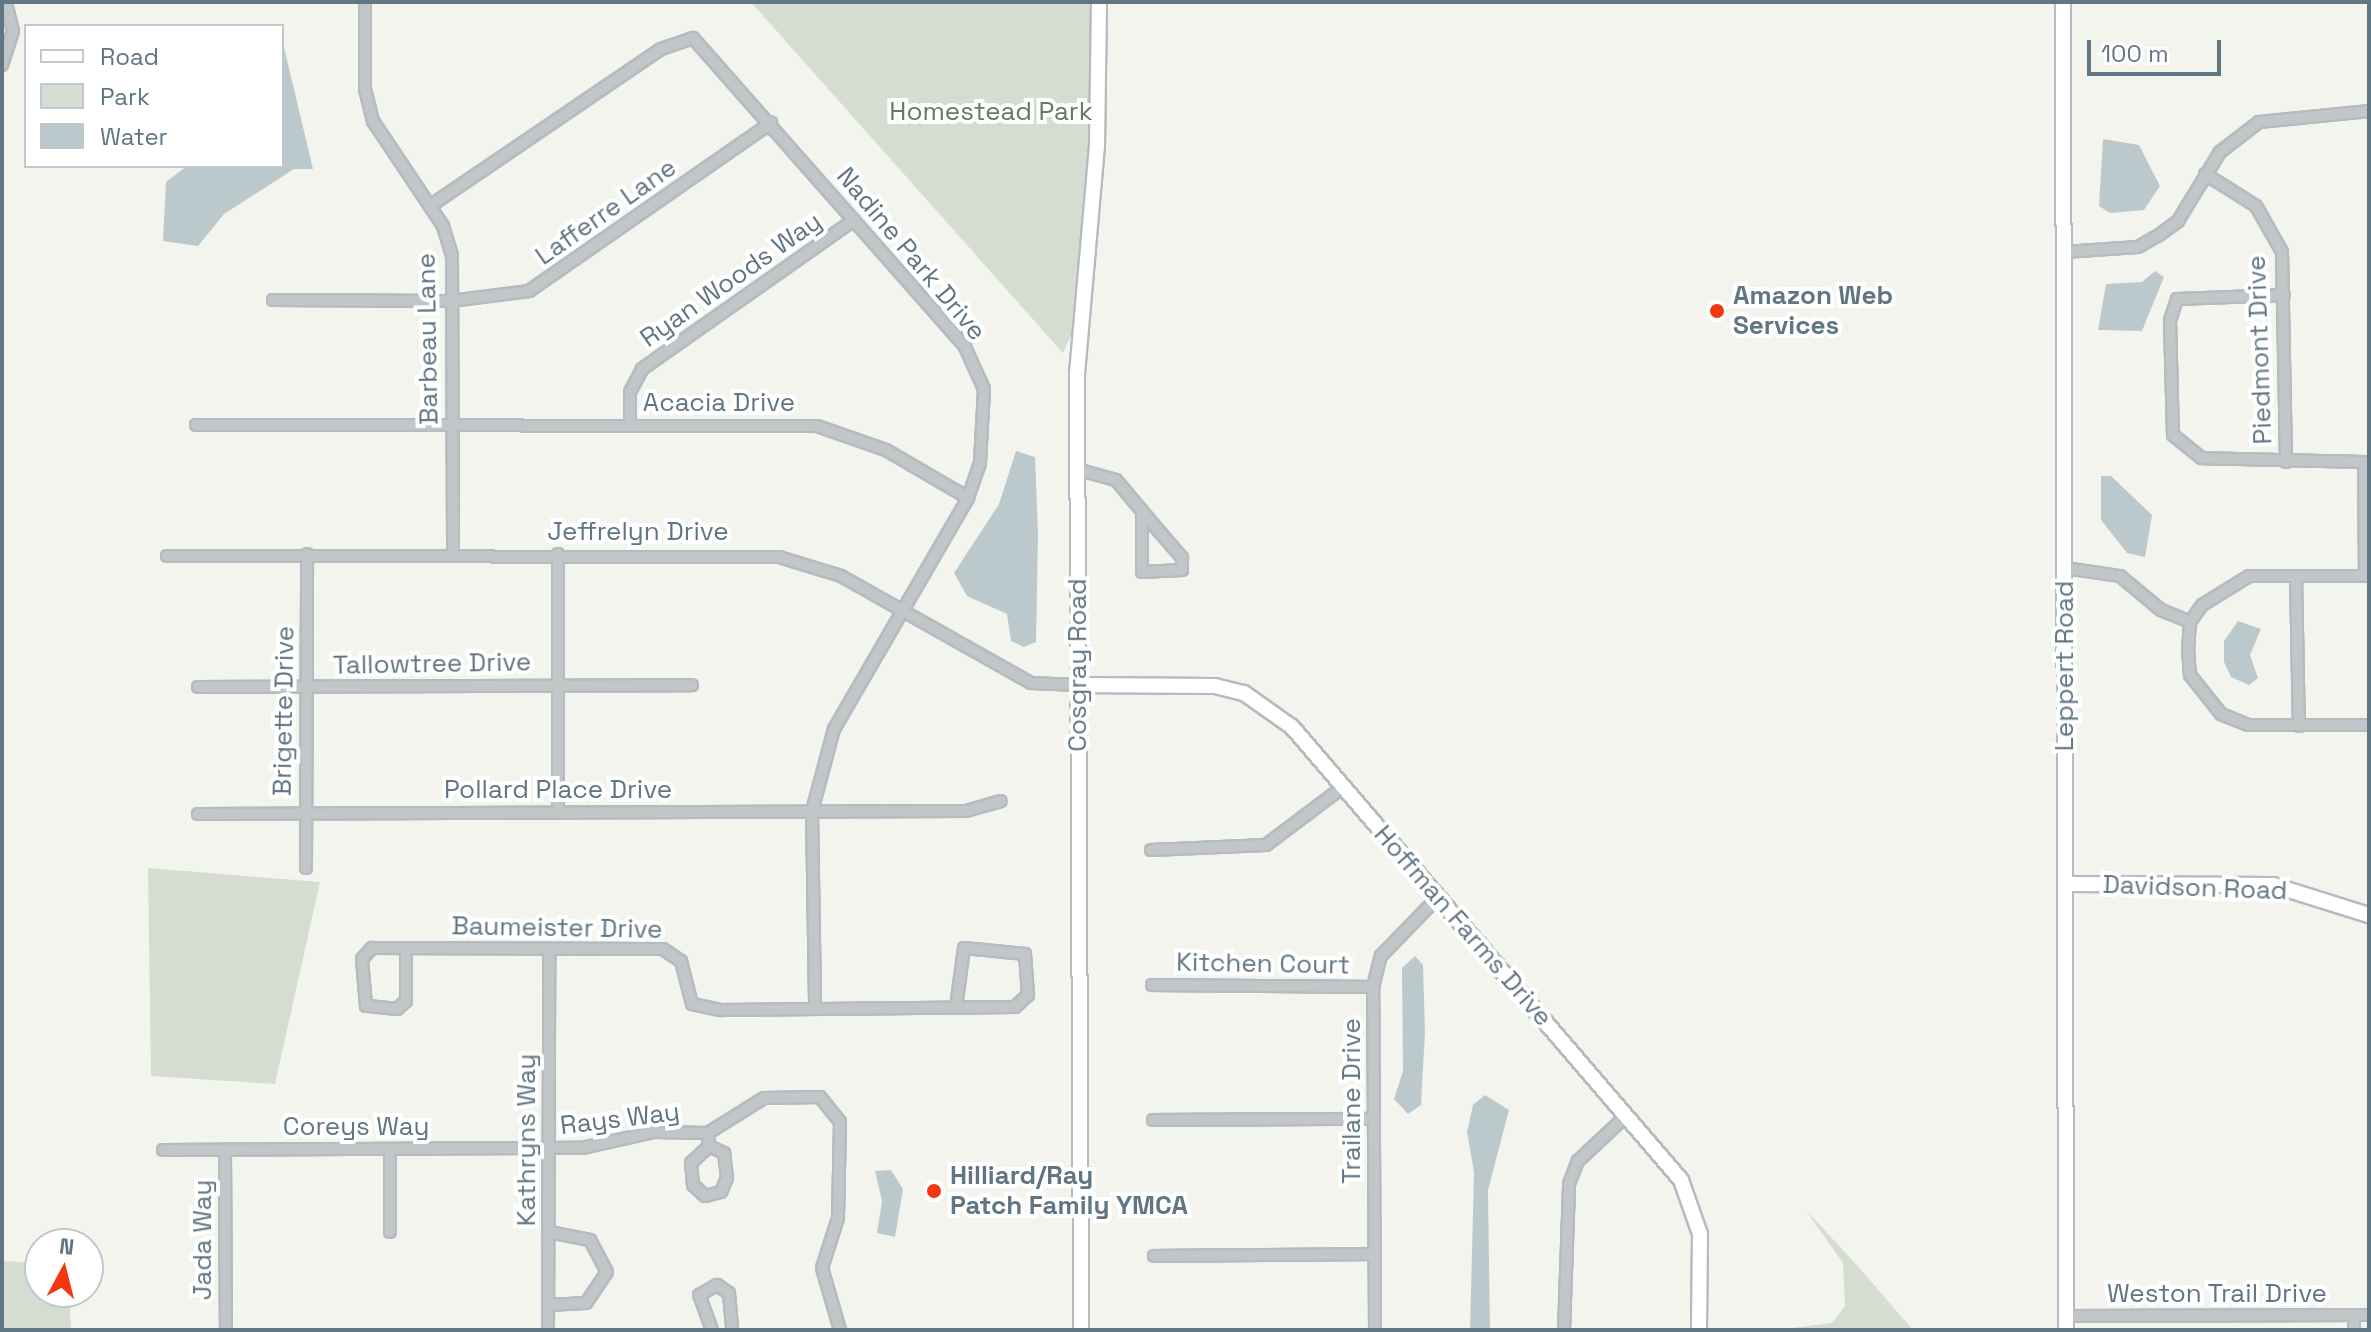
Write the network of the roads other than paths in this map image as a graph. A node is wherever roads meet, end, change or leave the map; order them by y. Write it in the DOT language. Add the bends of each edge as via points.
graph roads {
  1 [pos="6,2"];
  2 [pos="365,2"];
  3 [pos="1099,2"];
  4 [pos="2063,2"];
  5 [pos="2,65"];
  6 [pos="2369,111"];
  7 [pos="771,123"];
  8 [pos="2205,174"];
  9 [pos="430,206"];
  10 [pos="854,220"];
  11 [pos="2064,252"];
  12 [pos="2284,295"];
  13 [pos="273,300"];
  14 [pos="451,301"];
  15 [pos="451,422"];
  16 [pos="196,425"];
  17 [pos="630,425"];
  18 [pos="2286,462"];
  19 [pos="2366,462"];
  20 [pos="1076,469"];
  21 [pos="968,498"];
  22 [pos="1142,511"];
  23 [pos="307,554"];
  24 [pos="453,554"];
  25 [pos="558,554"];
  26 [pos="167,556"];
  27 [pos="2065,568"];
  28 [pos="2296,576"];
  29 [pos="2367,576"];
  30 [pos="903,611"];
  31 [pos="2190,622"];
  32 [pos="558,684"];
  33 [pos="692,685"];
  34 [pos="1078,685"];
  35 [pos="198,687"];
  36 [pos="306,687"];
  37 [pos="2369,725"];
  38 [pos="2299,726"];
  39 [pos="1343,787"];
  40 [pos="1001,801"];
  41 [pos="558,811"];
  42 [pos="812,811"];
  43 [pos="198,814"];
  44 [pos="305,814"];
  45 [pos="1151,850"];
  46 [pos="306,868"];
  47 [pos="2066,884"];
  48 [pos="1438,897"];
  49 [pos="2369,915"];
  50 [pos="406,949"];
  51 [pos="549,951"];
  52 [pos="1152,985"];
  53 [pos="1373,987"];
  54 [pos="815,1007"];
  55 [pos="956,1007"];
  56 [pos="1626,1116"];
  57 [pos="1374,1119"];
  58 [pos="1153,1120"];
  59 [pos="708,1133"];
  60 [pos="709,1146"];
  61 [pos="390,1149"];
  62 [pos="163,1150"];
  63 [pos="225,1150"];
  64 [pos="550,1150"];
  65 [pos="390,1232"];
  66 [pos="549,1232"];
  67 [pos="1375,1254"];
  68 [pos="1154,1256"];
  69 [pos="549,1305"];
  70 [pos="2354,1315"];
  71 [pos="2369,1315"];
  72 [pos="2066,1323"];
  73 [pos="226,1330"];
  74 [pos="548,1330"];
  75 [pos="712,1330"];
  76 [pos="732,1330"];
  77 [pos="840,1330"];
  78 [pos="1081,1330"];
  79 [pos="1375,1330"];
  80 [pos="1564,1330"];
  81 [pos="1699,1330"];
  82 [pos="2354,1330"];
  1 -- 5 [label="street" via="13,31"];
  2 -- 9 [label="street, Barbeau Lane" via="373,121"];
  3 -- 20 [label="main road, Cosgray Road" via="1098,136 1078,310"];
  4 -- 11 [label="main road, Leppert Road"];
  6 -- 8 [label="street" via="2259,122 2230,141"];
  7 -- 9 [label="street, Nadine Park Drive" via="705,45 682,38"];
  7 -- 10 [label="street, Nadine Park Drive"];
  7 -- 14 [label="street, Lafferre Lane" via="529,291"];
  8 -- 11 [label="street" via="2178,221 2138,247"];
  8 -- 12 [label="street, Piedmont Drive" via="2256,206 2271,226 2282,252"];
  9 -- 14 [label="street, Barbeau Lane" via="452,255"];
  10 -- 17 [label="street, Ryan Woods Way" via="642,369 630,392"];
  10 -- 21 [label="street, Nadine Park Drive" via="965,347 984,389 988,422"];
  11 -- 27 [label="main road, Leppert Road"];
  12 -- 18 [label="street, Piedmont Drive"];
  12 -- 18 [label="street" via="2177,299 2169,420 2191,455"];
  13 -- 14 [label="street, Lafferre Lane"];
  14 -- 15 [label="street, Barbeau Lane"];
  15 -- 16 [label="street, Acacia Drive"];
  15 -- 17 [label="street, Acacia Drive"];
  15 -- 24 [label="street, Barbeau Lane"];
  17 -- 21 [label="street, Acacia Drive" via="834,429"];
  18 -- 19 [label="street"];
  19 -- 29 [label="street"];
  20 -- 22 [label="street" via="1104,473"];
  20 -- 34 [label="main road, Cosgray Road"];
  21 -- 30 [label="street, Nadine Park Drive"];
  22 -- 22 [label="street" via="1182,558 1182,570 1142,572"];
  23 -- 24 [label="street, Jeffrelyn Drive"];
  23 -- 26 [label="street, Jeffrelyn Drive"];
  23 -- 36 [label="street, Brigette Drive"];
  24 -- 25 [label="street, Jeffrelyn Drive"];
  25 -- 30 [label="street, Jeffrelyn Drive" via="779,557 841,576"];
  25 -- 32 [label="street"];
  27 -- 31 [label="street" via="2120,576 2161,610"];
  27 -- 47 [label="main road, Leppert Road"];
  28 -- 29 [label="street"];
  28 -- 31 [label="street" via="2249,576 2223,587"];
  28 -- 38 [label="street"];
  30 -- 34 [label="street, Jeffrelyn Drive" via="1031,683"];
  30 -- 42 [label="street, Nadine Park Drive" via="834,729"];
  31 -- 38 [label="street" via="2190,675 2201,697 2248,725"];
  32 -- 33 [label="street, Tallowtree Drive"];
  32 -- 36 [label="street, Tallowtree Drive"];
  32 -- 41 [label="street"];
  34 -- 39 [label="main road, Hoffman Farms Drive" via="1186,685 1244,693 1292,727"];
  34 -- 78 [label="main road, Cosgray Road"];
  35 -- 36 [label="street, Tallowtree Drive"];
  36 -- 44 [label="street, Brigette Drive"];
  37 -- 38 [label="street"];
  39 -- 45 [label="street" via="1266,845"];
  39 -- 48 [label="main road, Hoffman Farms Drive"];
  40 -- 42 [label="street, Pollard Place Drive" via="966,811"];
  41 -- 42 [label="street, Pollard Place Drive"];
  41 -- 44 [label="street, Pollard Place Drive"];
  42 -- 54 [label="street, Nadine Park Drive"];
  43 -- 44 [label="street, Pollard Place Drive"];
  44 -- 46 [label="street, Brigette Drive"];
  47 -- 49 [label="main road, Davidson Road" via="2273,885"];
  47 -- 72 [label="main road, Leppert Road"];
  48 -- 53 [label="street, Trailane Drive" via="1381,956"];
  48 -- 56 [label="main road, Hoffman Farms Drive"];
  50 -- 50 [label="street, Baumeister Drive" via="364,952 366,1006 397,1009 406,1001"];
  50 -- 51 [label="street, Baumeister Drive"];
  51 -- 54 [label="street, Baumeister Drive" via="670,950 681,961 692,1004 721,1010"];
  51 -- 64 [label="street, Kathryns Way"];
  52 -- 53 [label="street, Kitchen Court"];
  53 -- 57 [label="street, Trailane Drive"];
  54 -- 55 [label="street, Baumeister Drive"];
  55 -- 55 [label="street, Baumeister Drive" via="1023,1004 1025,954 964,948"];
  56 -- 80 [label="street" via="1578,1161 1569,1184"];
  56 -- 81 [label="main road, Hoffman Farms Drive" via="1693,1198 1700,1234"];
  57 -- 58 [label="street"];
  57 -- 67 [label="street, Trailane Drive"];
  59 -- 60 [label="street"];
  59 -- 64 [label="street, Rays Way" via="654,1132"];
  59 -- 77 [label="street, Rays Way" via="764,1098 806,1094 835,1109 841,1191 822,1268"];
  60 -- 60 [label="street" via="724,1153 727,1178 721,1192 705,1196 693,1185 691,1163"];
  61 -- 63 [label="street, Coreys Way"];
  61 -- 64 [label="street, Coreys Way"];
  61 -- 65 [label="street"];
  62 -- 63 [label="street, Coreys Way"];
  63 -- 73 [label="street, Jada Way"];
  64 -- 66 [label="street, Kathryns Way"];
  66 -- 69 [label="street, Kathryns Way"];
  66 -- 69 [label="street" via="590,1240 607,1272 586,1303"];
  67 -- 68 [label="street"];
  67 -- 79 [label="street, Trailane Drive"];
  69 -- 74 [label="street, Kathryns Way"];
  70 -- 71 [label="street, Weston Trail Drive"];
  70 -- 72 [label="street, Weston Trail Drive"];
  70 -- 82 [label="street"];
  75 -- 76 [label="street" via="699,1295 717,1285 729,1293"];
}
